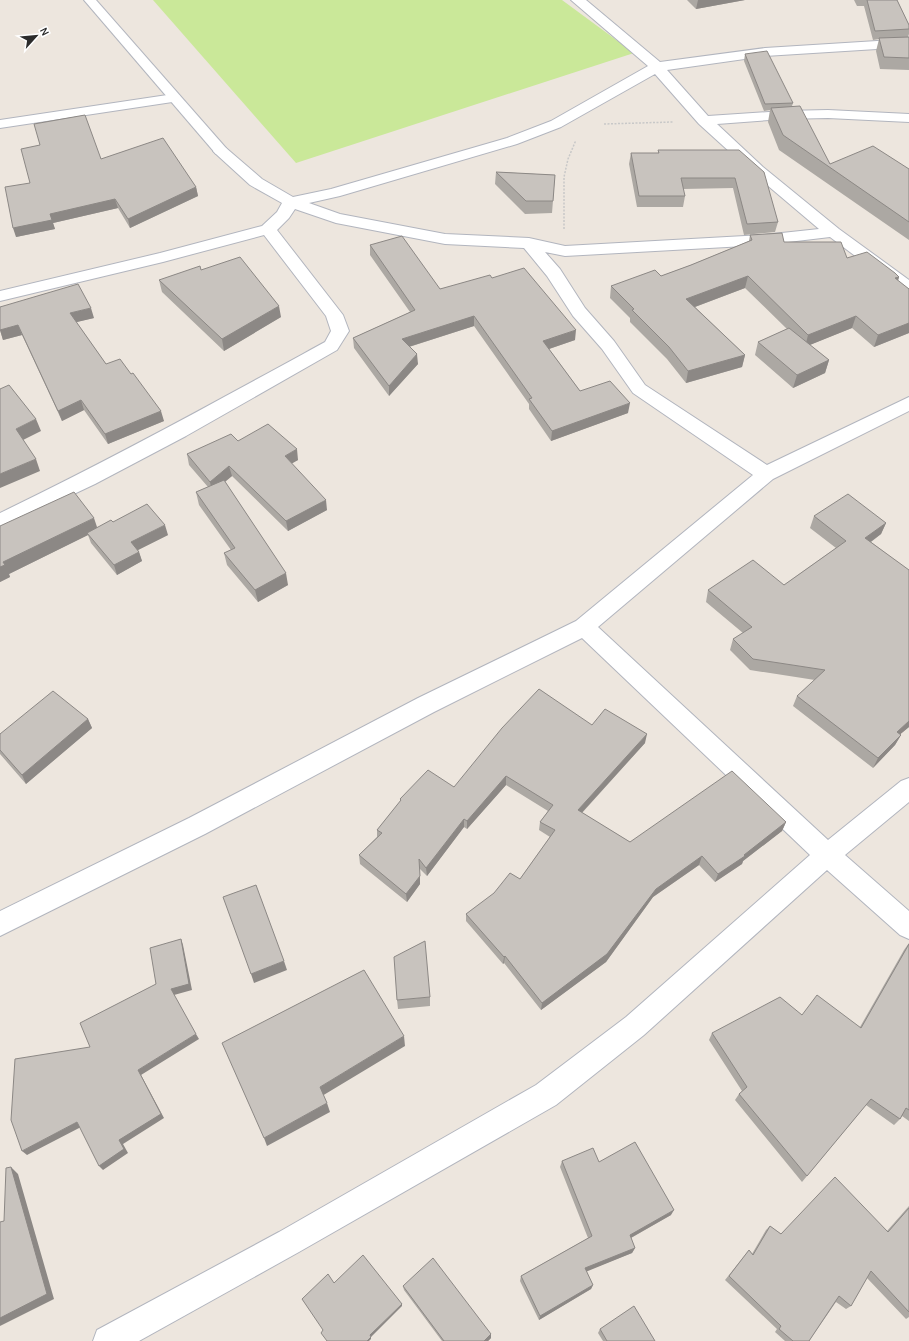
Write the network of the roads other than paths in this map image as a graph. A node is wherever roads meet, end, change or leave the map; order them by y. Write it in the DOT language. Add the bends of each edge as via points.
graph roads {
  1 [pos="90,0"];
  2 [pos="578,0"];
  3 [pos="909,43"];
  4 [pos="657,67"];
  5 [pos="174,98"];
  6 [pos="909,118"];
  7 [pos="704,121"];
  8 [pos="0,124"];
  9 [pos="221,150"];
  10 [pos="291,202"];
  11 [pos="268,228"];
  12 [pos="833,232"];
  13 [pos="529,243"];
  14 [pos="909,288"];
  15 [pos="0,296"];
  16 [pos="909,403"];
  17 [pos="766,474"];
  18 [pos="0,522"];
  19 [pos="584,627"];
  20 [pos="909,788"];
  21 [pos="827,855"];
  22 [pos="0,924"];
  23 [pos="909,927"];
  24 [pos="108,1341"];
  1 -- 5 [label="lane"];
  2 -- 4 [label="street"];
  3 -- 4 [label="street" via="765,52"];
  4 -- 7 [label="street"];
  4 -- 10 [label="street" via="556,124 512,141 334,193"];
  5 -- 8 [label="street"];
  5 -- 9 [label="lane"];
  6 -- 7 [label="street" via="828,114"];
  7 -- 12 [label="street"];
  9 -- 10 [label="street" via="256,182"];
  10 -- 11 [label="street" via="283,215"];
  10 -- 13 [label="street" via="336,218 445,239"];
  11 -- 15 [label="street" via="162,257"];
  11 -- 18 [label="street" via="334,315 340,331 331,346 179,431"];
  12 -- 13 [label="street" via="763,240 565,251"];
  12 -- 14 [label="street"];
  13 -- 17 [label="street" via="639,389"];
  16 -- 17 [label="street"];
  17 -- 19 [label="street"];
  19 -- 21 [label="street"];
  19 -- 22 [label="street" via="426,705 197,826"];
  20 -- 21 [label="street"];
  21 -- 23 [label="street"];
  21 -- 24 [label="street" via="635,1026 546,1095"];
}
